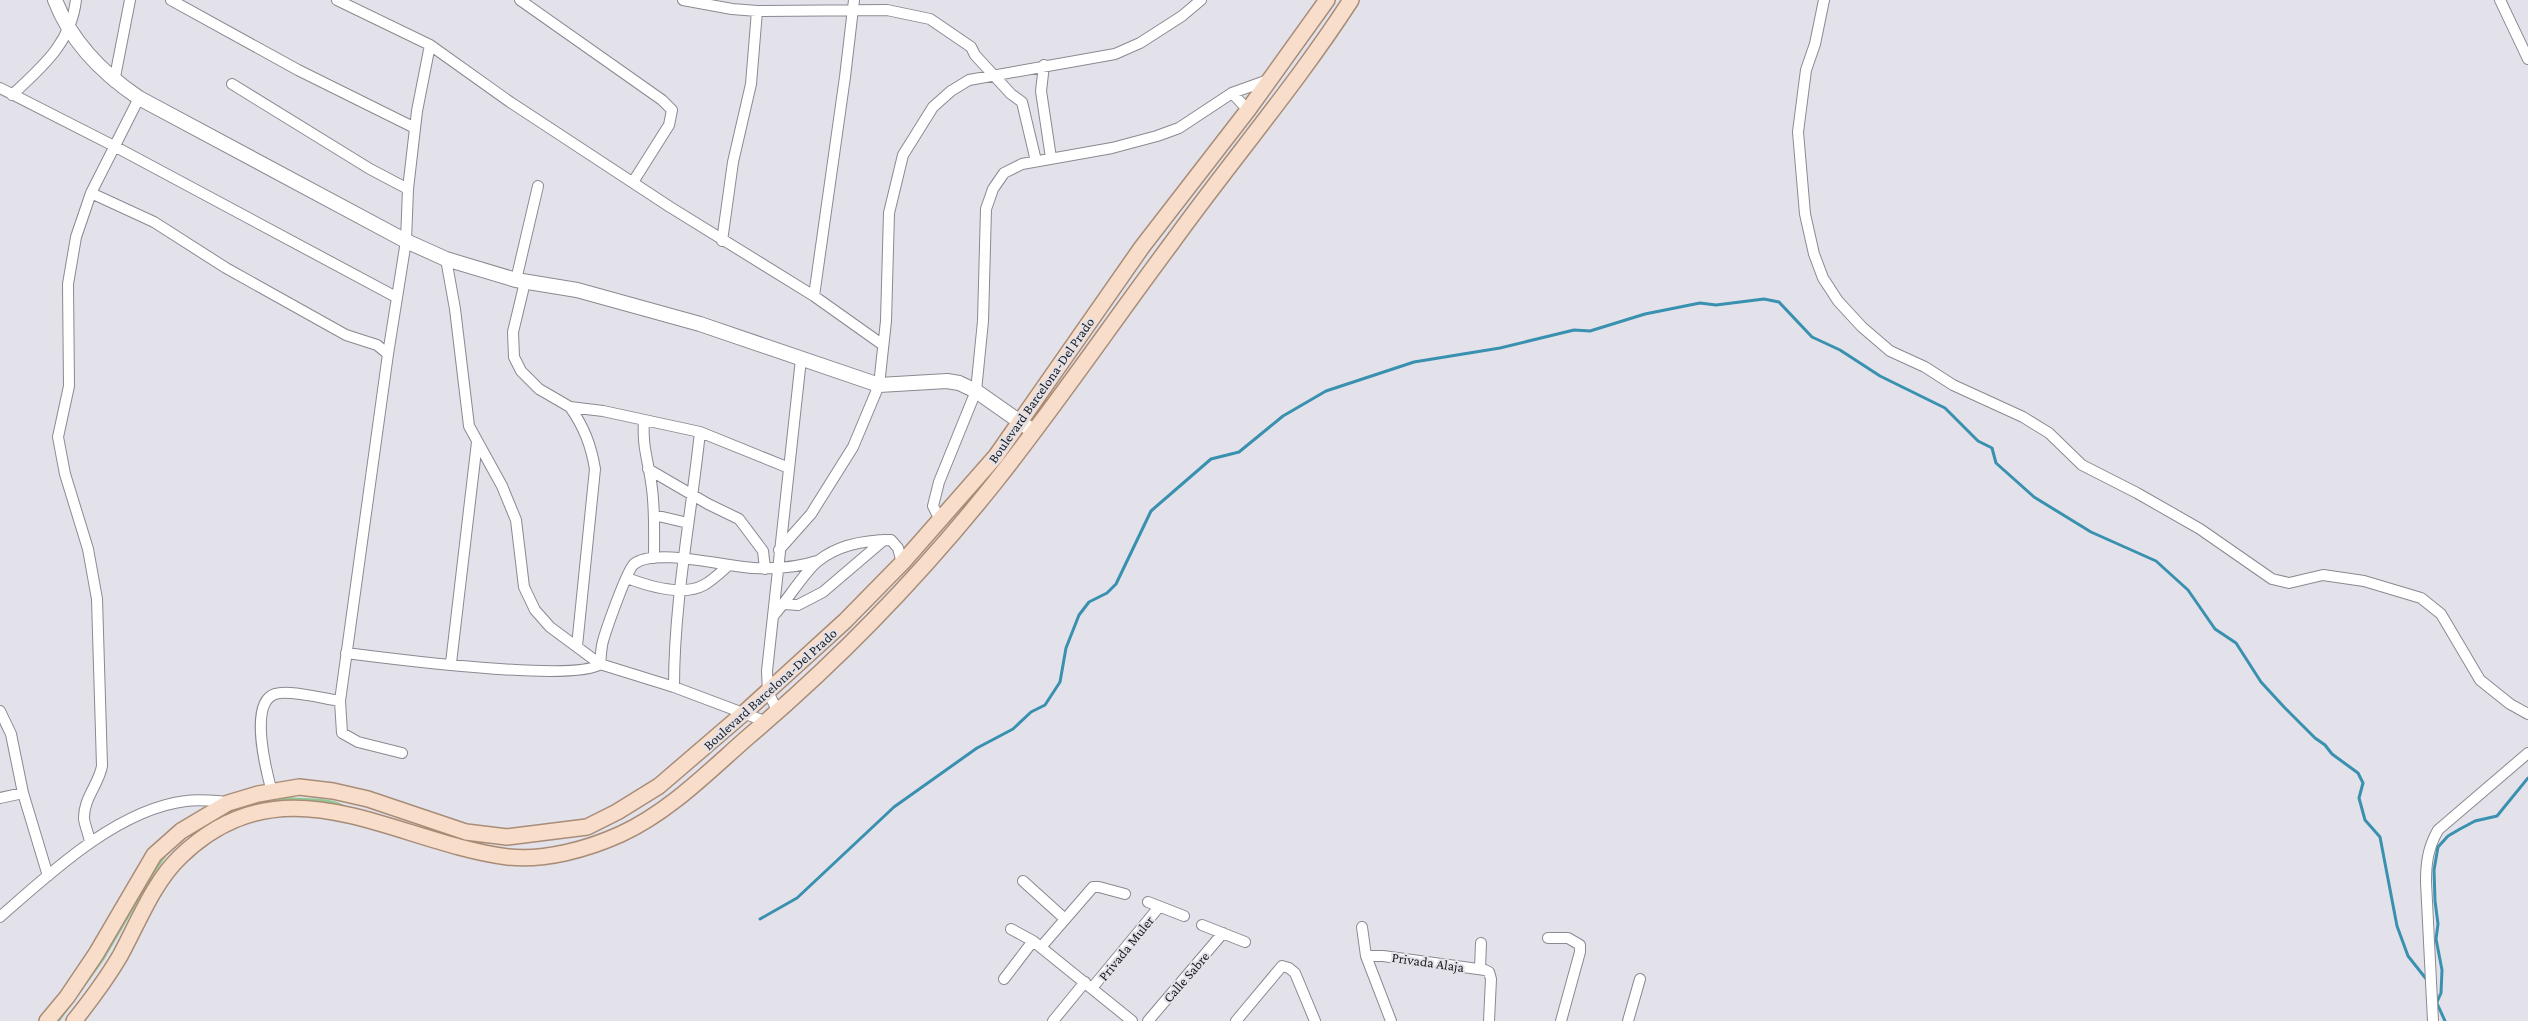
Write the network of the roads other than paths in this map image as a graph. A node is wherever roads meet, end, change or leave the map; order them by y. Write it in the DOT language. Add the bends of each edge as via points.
graph roads {
  1 [pos="55,0"];
  2 [pos="76,0"];
  3 [pos="130,0"];
  4 [pos="171,0"];
  5 [pos="337,0"];
  6 [pos="520,0"];
  7 [pos="683,0"];
  8 [pos="854,0"];
  9 [pos="1201,0"];
  10 [pos="1327,0"];
  11 [pos="1351,0"];
  12 [pos="1824,0"];
  13 [pos="2500,0"];
  14 [pos="757,11"];
  15 [pos="853,11"];
  16 [pos="70,30"];
  17 [pos="430,45"];
  18 [pos="2528,59"];
  19 [pos="1044,65"];
  20 [pos="993,74"];
  21 [pos="1272,78"];
  22 [pos="114,82"];
  23 [pos="232,84"];
  24 [pos="0,88"];
  25 [pos="1232,93"];
  26 [pos="12,95"];
  27 [pos="139,98"];
  28 [pos="1248,110"];
  29 [pos="416,128"];
  30 [pos="114,146"];
  31 [pos="1051,158"];
  32 [pos="1036,161"];
  33 [pos="633,182"];
  34 [pos="538,186"];
  35 [pos="408,189"];
  36 [pos="91,193"];
  37 [pos="406,241"];
  38 [pos="722,241"];
  39 [pos="446,259"];
  40 [pos="520,281"];
  41 [pos="814,296"];
  42 [pos="396,297"];
  43 [pos="883,345"];
  44 [pos="388,354"];
  45 [pos="801,359"];
  46 [pos="878,386"];
  47 [pos="976,391"];
  48 [pos="570,407"];
  49 [pos="644,420"];
  50 [pos="1020,421"];
  51 [pos="1033,431"];
  52 [pos="700,432"];
  53 [pos="477,442"];
  54 [pos="788,468"];
  55 [pos="648,469"];
  56 [pos="694,496"];
  57 [pos="654,516"];
  58 [pos="940,520"];
  59 [pos="688,522"];
  60 [pos="884,540"];
  61 [pos="779,550"];
  62 [pos="654,558"];
  63 [pos="684,558"];
  64 [pos="817,561"];
  65 [pos="902,563"];
  66 [pos="728,565"];
  67 [pos="765,568"];
  68 [pos="777,569"];
  69 [pos="627,578"];
  70 [pos="680,590"];
  71 [pos="785,604"];
  72 [pos="774,615"];
  73 [pos="577,646"];
  74 [pos="346,653"];
  75 [pos="451,663"];
  76 [pos="600,664"];
  77 [pos="674,686"];
  78 [pos="768,692"];
  79 [pos="340,701"];
  80 [pos="0,711"];
  81 [pos="744,713"];
  82 [pos="2528,714"];
  83 [pos="772,717"];
  84 [pos="402,753"];
  85 [pos="2528,753"];
  86 [pos="272,792"];
  87 [pos="23,793"];
  88 [pos="0,798"];
  89 [pos="368,799"];
  90 [pos="228,802"];
  91 [pos="357,816"];
  92 [pos="90,842"];
  93 [pos="48,876"];
  94 [pos="1024,881"];
  95 [pos="1125,894"];
  96 [pos="1148,902"];
  97 [pos="1159,907"];
  98 [pos="0,916"];
  99 [pos="1184,916"];
  100 [pos="1065,919"];
  101 [pos="1202,925"];
  102 [pos="1362,927"];
  103 [pos="1012,930"];
  104 [pos="1224,934"];
  105 [pos="1548,938"];
  106 [pos="1245,942"];
  107 [pos="1481,943"];
  108 [pos="1037,944"];
  109 [pos="1366,956"];
  110 [pos="1484,970"];
  111 [pos="1004,979"];
  112 [pos="1640,979"];
  113 [pos="1088,986"];
  114 [pos="47,1021"];
  115 [pos="74,1021"];
  116 [pos="1053,1021"];
  117 [pos="1132,1021"];
  118 [pos="1148,1021"];
  119 [pos="1236,1021"];
  120 [pos="1315,1021"];
  121 [pos="1391,1021"];
  122 [pos="1489,1021"];
  123 [pos="1560,1021"];
  124 [pos="1628,1021"];
  125 [pos="2433,1021"];
  1 -- 16 [label="street"];
  2 -- 16 [label="street"];
  3 -- 22 [label="street"];
  4 -- 29 [label="street" via="298,70"];
  5 -- 17 [label="street"];
  6 -- 33 [label="street" via="672,110 669,125"];
  7 -- 14 [label="street"];
  8 -- 15 [label="street"];
  9 -- 19 [label="street" via="1140,44 1115,54"];
  10 -- 21 [label="main road, Boulevard Barcelona-Del Prado"];
  11 -- 51 [label="main road, Boulevard Barcelona-Del Prado" via="1290,89"];
  12 -- 82 [label="street" via="1806,70 1798,132 1805,214 1823,278 1838,301 1862,327 1890,351 2049,433 2082,465 2200,529 2272,580 2289,583 2323,576 2364,581 2421,598 2441,614 2480,680"];
  13 -- 18 [label="street"];
  14 -- 15 [label="street"];
  14 -- 38 [label="street" via="751,84 733,162"];
  15 -- 20 [label="street" via="887,10 930,19 970,47"];
  15 -- 41 [label="street"];
  16 -- 22 [label="street"];
  16 -- 26 [label="street" via="44,66"];
  17 -- 29 [label="street"];
  17 -- 33 [label="street"];
  19 -- 20 [label="street"];
  19 -- 31 [label="street" via="1041,91"];
  20 -- 32 [label="street" via="1022,102"];
  20 -- 43 [label="street" via="969,80 933,107 903,155 889,213"];
  21 -- 25 [label="street"];
  21 -- 28 [label="main road, Boulevard Barcelona-Del Prado"];
  22 -- 27 [label="street"];
  23 -- 35 [label="street"];
  24 -- 26 [label="street"];
  25 -- 28 [label="street"];
  25 -- 31 [label="street" via="1179,128 1112,148"];
  26 -- 30 [label="street"];
  27 -- 30 [label="street"];
  27 -- 37 [label="street"];
  28 -- 50 [label="main road, Boulevard Barcelona-Del Prado" via="1142,247"];
  29 -- 35 [label="street"];
  30 -- 36 [label="street"];
  30 -- 42 [label="street"];
  31 -- 32 [label="street"];
  32 -- 47 [label="street" via="1004,173 993,189 986,209 983,320"];
  33 -- 38 [label="street"];
  34 -- 40 [label="street"];
  35 -- 37 [label="street"];
  36 -- 44 [label="street" via="154,222 226,268 346,335 377,345"];
  36 -- 92 [label="street" via="76,237 68,284 70,366 58,437 65,474 88,549 97,599 102,766 86,802 84,820"];
  37 -- 39 [label="street"];
  37 -- 42 [label="street"];
  38 -- 41 [label="street"];
  39 -- 40 [label="street"];
  39 -- 53 [label="street" via="469,426"];
  40 -- 45 [label="street" via="626,302"];
  40 -- 48 [label="street" via="513,332 514,357 529,381"];
  41 -- 43 [label="street"];
  42 -- 44 [label="street"];
  43 -- 46 [label="street"];
  44 -- 74 [label="street"];
  45 -- 46 [label="street"];
  45 -- 54 [label="street"];
  46 -- 47 [label="street" via="947,381"];
  46 -- 61 [label="street" via="853,447 811,514"];
  47 -- 50 [label="street"];
  47 -- 58 [label="street" via="939,482 933,506"];
  48 -- 49 [label="street" via="603,410"];
  48 -- 73 [label="street" via="583,425 595,469"];
  49 -- 52 [label="street"];
  49 -- 55 [label="street" via="644,453"];
  50 -- 51 [label="street"];
  50 -- 58 [label="main road, Boulevard Barcelona-Del Prado" via="996,456"];
  51 -- 83 [label="main road, Boulevard Barcelona-Del Prado" via="997,480 915,576 845,650"];
  52 -- 54 [label="street"];
  52 -- 56 [label="street"];
  53 -- 73 [label="street" via="502,486 516,520 524,587 535,610 550,627"];
  53 -- 75 [label="street"];
  54 -- 61 [label="street"];
  55 -- 56 [label="street"];
  55 -- 57 [label="street"];
  56 -- 59 [label="street"];
  56 -- 67 [label="street" via="739,519 763,551"];
  57 -- 59 [label="street"];
  57 -- 62 [label="street"];
  58 -- 65 [label="main road, Boulevard Barcelona-Del Prado"];
  59 -- 63 [label="street"];
  60 -- 64 [label="street" via="858,543"];
  60 -- 65 [label="street" via="895,543"];
  60 -- 71 [label="street" via="823,592 798,605"];
  61 -- 68 [label="street"];
  62 -- 63 [label="street"];
  62 -- 69 [label="street" via="633,565"];
  63 -- 66 [label="street"];
  63 -- 70 [label="street"];
  64 -- 68 [label="street" via="797,568"];
  64 -- 71 [label="street"];
  65 -- 78 [label="main road, Boulevard Barcelona-Del Prado"];
  66 -- 67 [label="street"];
  66 -- 70 [label="street" via="703,586"];
  67 -- 68 [label="street"];
  68 -- 72 [label="street"];
  69 -- 70 [label="street"];
  69 -- 76 [label="street" via="603,641"];
  70 -- 77 [label="street"];
  71 -- 72 [label="street"];
  72 -- 78 [label="street" via="767,671"];
  73 -- 76 [label="street"];
  74 -- 75 [label="street"];
  74 -- 79 [label="street"];
  75 -- 76 [label="street" via="563,672"];
  76 -- 77 [label="street"];
  77 -- 81 [label="street"];
  78 -- 81 [label="main road, Boulevard Barcelona-Del Prado"];
  78 -- 83 [label="street"];
  79 -- 84 [label="street" via="342,733 358,742"];
  79 -- 86 [label="street" via="285,693 269,698 263,712 260,737"];
  80 -- 87 [label="street" via="11,734"];
  81 -- 83 [label="street"];
  81 -- 89 [label="main road, Boulevard Barcelona-Del Prado" via="660,786 587,827 507,837 466,832"];
  83 -- 91 [label="main road, Boulevard Barcelona-Del Prado" via="654,817 619,835 557,854 513,858 441,843"];
  85 -- 125 [label="street" via="2438,830 2430,844 2426,882"];
  86 -- 89 [label="main road, Boulevard Barcelona-Del Prado" via="299,787"];
  86 -- 90 [label="main road, Boulevard Barcelona-Del Prado"];
  87 -- 88 [label="street"];
  87 -- 93 [label="street"];
  89 -- 91 [label="main road"];
  90 -- 92 [label="street" via="185,801 141,814"];
  90 -- 114 [label="main road, Boulevard Barcelona-Del Prado" via="181,831 154,855 96,954"];
  91 -- 115 [label="main road, Boulevard Barcelona-Del Prado" via="311,808 276,808 243,815 215,830 179,858 158,887 116,962"];
  92 -- 93 [label="street"];
  93 -- 98 [label="street"];
  94 -- 100 [label="street"];
  95 -- 100 [label="street" via="1093,887"];
  96 -- 97 [label="street"];
  97 -- 99 [label="street"];
  97 -- 113 [label="street, Privada Muler"];
  100 -- 108 [label="street"];
  101 -- 104 [label="street"];
  102 -- 109 [label="street"];
  103 -- 108 [label="street"];
  104 -- 106 [label="street"];
  104 -- 118 [label="street, Calle Sabre"];
  105 -- 123 [label="street" via="1576,941 1581,949"];
  107 -- 110 [label="street"];
  108 -- 111 [label="street"];
  108 -- 113 [label="street"];
  109 -- 110 [label="street, Privada Alaja"];
  109 -- 121 [label="street"];
  110 -- 122 [label="street" via="1491,979"];
  112 -- 124 [label="street"];
  113 -- 116 [label="street, Privada Muler"];
  113 -- 117 [label="street"];
  119 -- 120 [label="street" via="1282,966 1294,973"];
}
